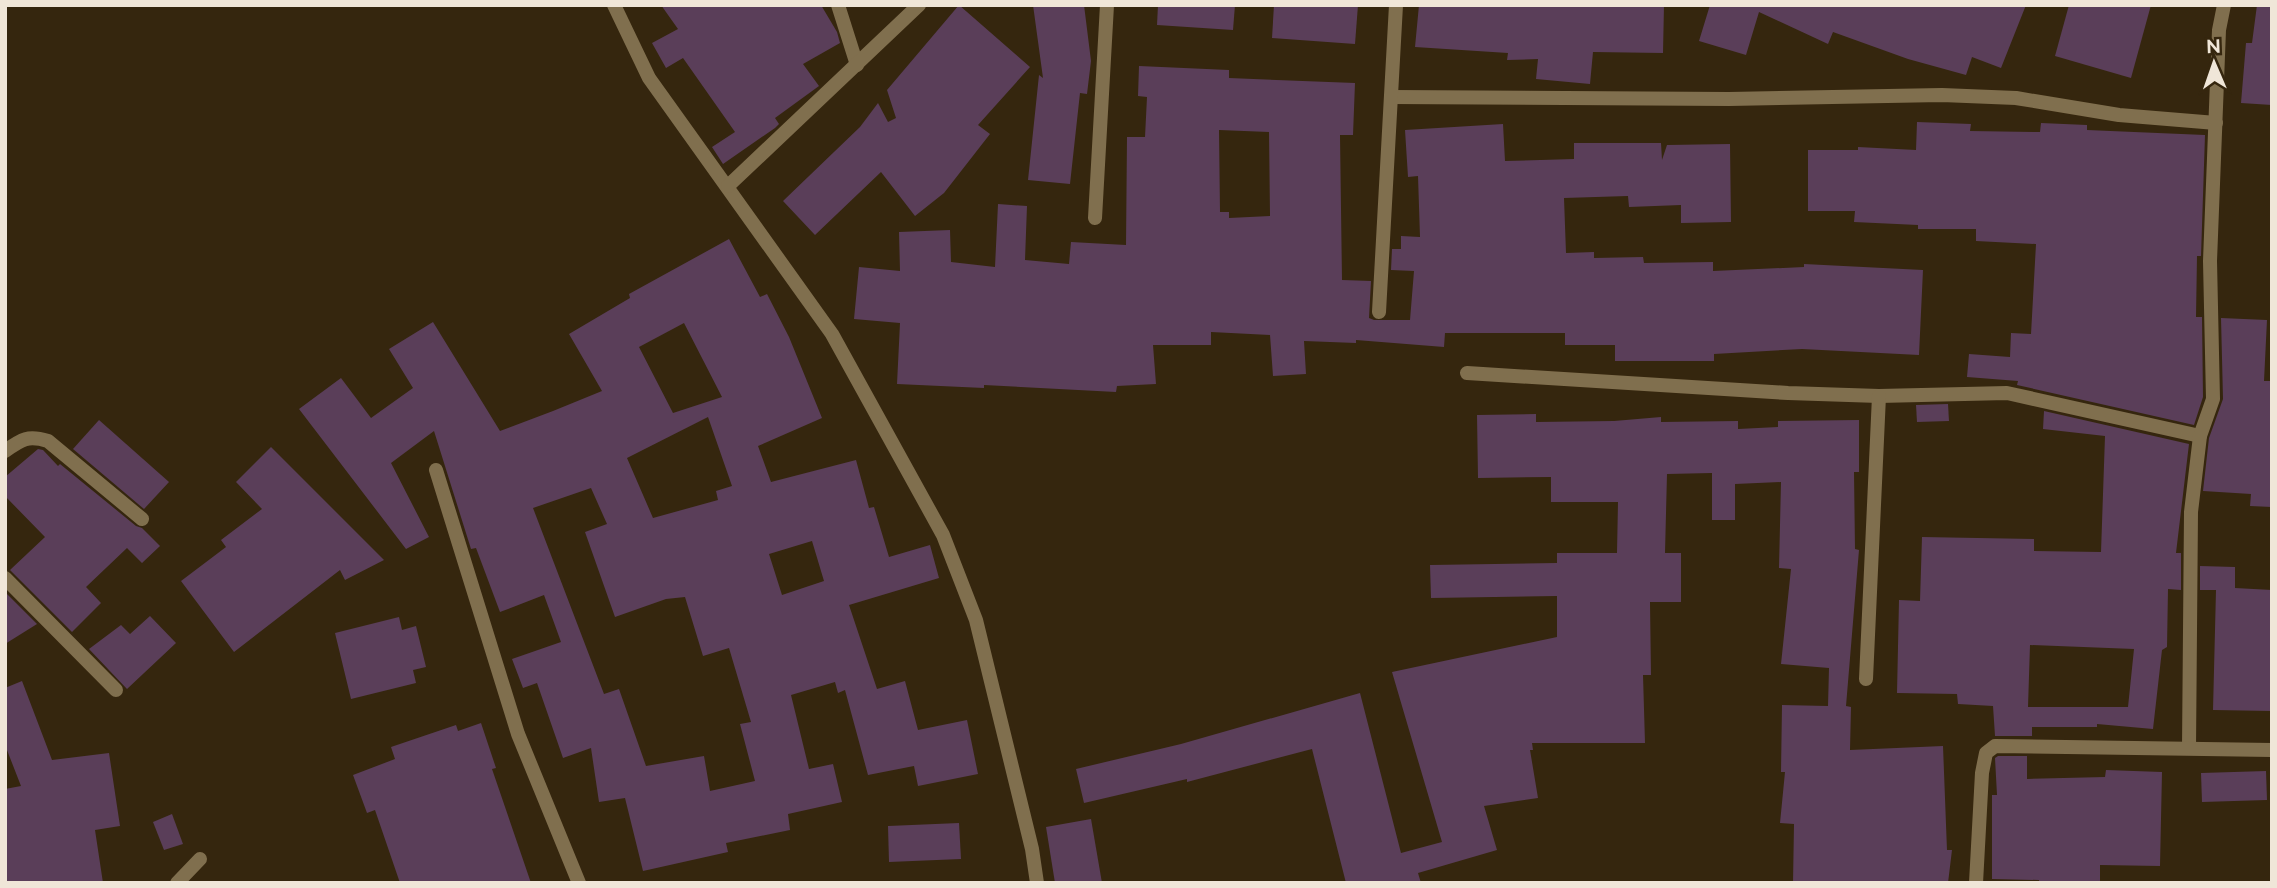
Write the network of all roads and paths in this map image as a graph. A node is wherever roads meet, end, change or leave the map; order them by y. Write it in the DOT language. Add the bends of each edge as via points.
graph roads {
  1 [pos="614,5"];
  2 [pos="838,5"];
  3 [pos="919,5"];
  4 [pos="1107,5"];
  5 [pos="1396,5"];
  6 [pos="2224,5"];
  7 [pos="857,65"];
  8 [pos="1391,97"];
  9 [pos="2216,122"];
  10 [pos="728,186"];
  11 [pos="1095,218"];
  12 [pos="1379,312"];
  13 [pos="1467,373"];
  14 [pos="1879,396"];
  15 [pos="2200,436"];
  16 [pos="5,451"];
  17 [pos="436,470"];
  18 [pos="142,519"];
  19 [pos="5,578"];
  20 [pos="1866,678"];
  21 [pos="116,690"];
  22 [pos="2189,748"];
  23 [pos="2272,750"];
  24 [pos="200,859"];
  25 [pos="177,883"];
  26 [pos="579,883"];
  27 [pos="1037,883"];
  28 [pos="1976,883"];
  1 -- 10 [label="street" via="649,78"];
  2 -- 7 [label="street"];
  3 -- 7 [label="street"];
  4 -- 11 [label="street"];
  5 -- 8 [label="street"];
  6 -- 9 [label="street"];
  7 -- 10 [label="street"];
  8 -- 9 [label="street" via="1942,95 2016,98 2119,115"];
  8 -- 12 [label="street"];
  9 -- 15 [label="street" via="2210,261 2213,399"];
  10 -- 27 [label="street" via="832,334 943,535 976,620"];
  13 -- 14 [label="street"];
  14 -- 15 [label="street" via="2007,393"];
  14 -- 20 [label="street"];
  15 -- 22 [label="street" via="2192,512"];
  16 -- 18 [label="street" via="32,436 48,441"];
  17 -- 26 [label="street" via="518,734"];
  19 -- 21 [label="street"];
  22 -- 23 [label="street"];
  22 -- 28 [label="street" via="1995,746 1986,753 1982,773"];
  24 -- 25 [label="street"];
}
